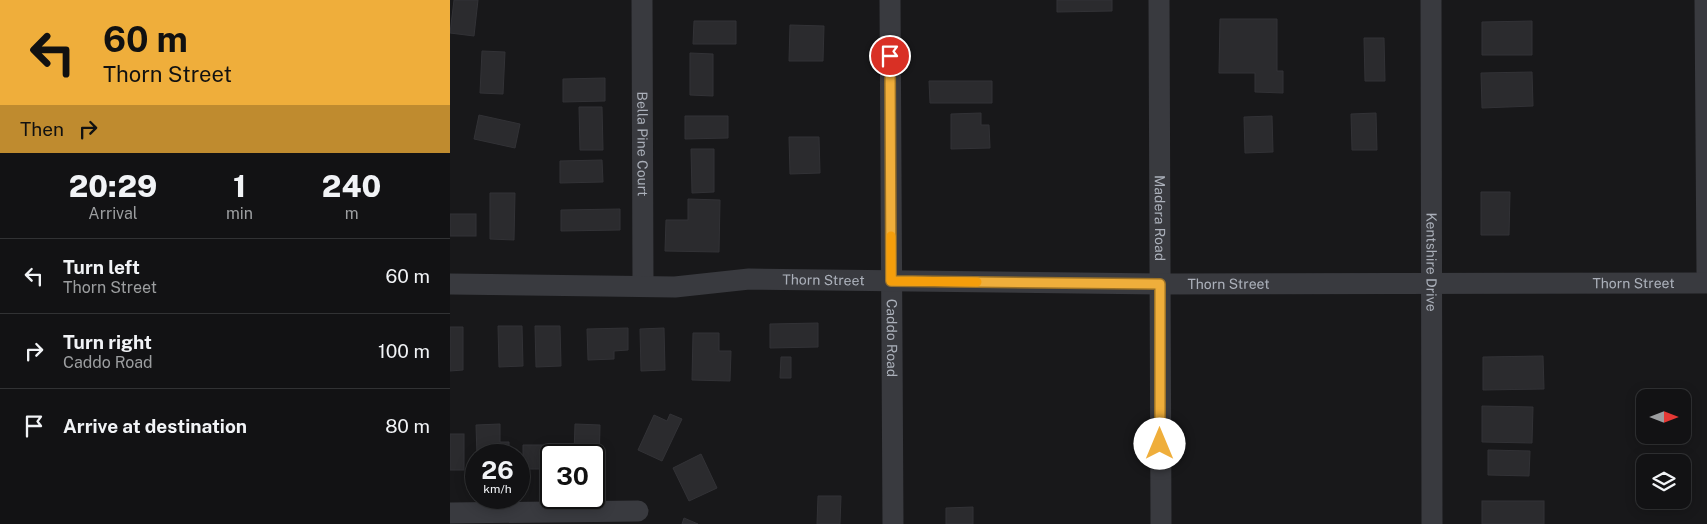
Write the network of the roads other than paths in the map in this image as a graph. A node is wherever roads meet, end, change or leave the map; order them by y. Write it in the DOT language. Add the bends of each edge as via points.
graph roads {
  1 [pos="642,0"];
  2 [pos="890,0"];
  3 [pos="1159,0"];
  4 [pos="1431,0"];
  5 [pos="1705,0"];
  6 [pos="1707,272"];
  7 [pos="891,281"];
  8 [pos="1707,283"];
  9 [pos="450,284"];
  10 [pos="1160,284"];
  11 [pos="1432,284"];
  12 [pos="643,286"];
  13 [pos="638,511"];
  14 [pos="450,513"];
  15 [pos="893,524"];
  16 [pos="1161,524"];
  17 [pos="1432,524"];
  1 -- 12 [label="street, Bella Pine Court"];
  2 -- 7 [label="street, Caddo Road"];
  3 -- 10 [label="street, Madera Road"];
  4 -- 11 [label="street, Kentshire Drive"];
  5 -- 6 [label="street"];
  7 -- 10 [label="street, Thorn Street"];
  7 -- 12 [label="street, Thorn Street" via="749,279 675,287"];
  7 -- 15 [label="street, Caddo Road"];
  8 -- 11 [label="street, Thorn Street"];
  9 -- 12 [label="street, Thorn Street"];
  10 -- 11 [label="street, Thorn Street"];
  10 -- 16 [label="street, Madera Road"];
  11 -- 17 [label="street, Kentshire Drive"];
  13 -- 14 [label="street"];
}
